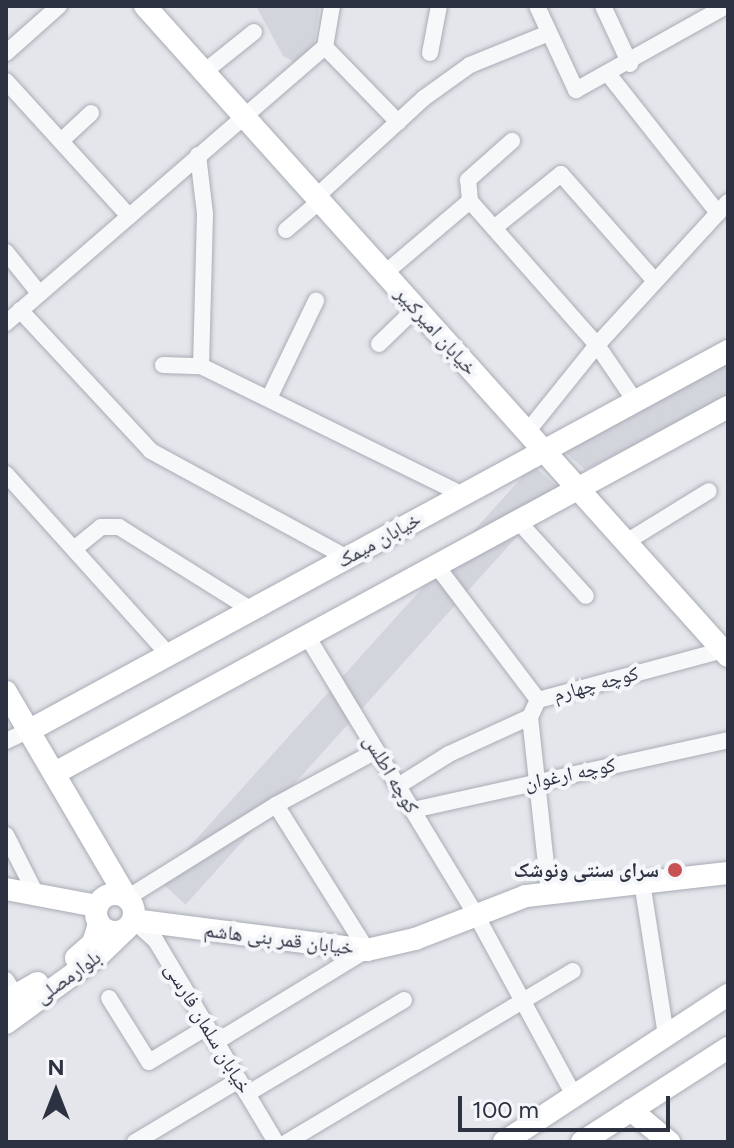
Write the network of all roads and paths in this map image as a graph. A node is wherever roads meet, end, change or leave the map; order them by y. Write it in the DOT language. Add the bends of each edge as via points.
graph roads {
  1 [pos="59,6"];
  2 [pos="145,6"];
  3 [pos="332,6"];
  4 [pos="439,6"];
  5 [pos="537,6"];
  6 [pos="603,6"];
  7 [pos="726,6"];
  8 [pos="254,32"];
  9 [pos="549,33"];
  10 [pos="325,47"];
  11 [pos="6,53"];
  12 [pos="430,53"];
  13 [pos="630,64"];
  14 [pos="204,72"];
  15 [pos="609,75"];
  16 [pos="6,81"];
  17 [pos="91,113"];
  18 [pos="243,116"];
  19 [pos="398,122"];
  20 [pos="61,141"];
  21 [pos="512,141"];
  22 [pos="198,155"];
  23 [pos="470,198"];
  24 [pos="318,199"];
  25 [pos="723,207"];
  26 [pos="129,216"];
  27 [pos="494,228"];
  28 [pos="286,230"];
  29 [pos="6,252"];
  30 [pos="385,273"];
  31 [pos="655,281"];
  32 [pos="39,293"];
  33 [pos="316,301"];
  34 [pos="415,309"];
  35 [pos="20,310"];
  36 [pos="6,323"];
  37 [pos="379,344"];
  38 [pos="597,345"];
  39 [pos="728,351"];
  40 [pos="163,365"];
  41 [pos="201,366"];
  42 [pos="270,396"];
  43 [pos="635,401"];
  44 [pos="728,407"];
  45 [pos="527,432"];
  46 [pos="544,451"];
  47 [pos="6,474"];
  48 [pos="578,488"];
  49 [pos="709,491"];
  50 [pos="463,495"];
  51 [pos="518,521"];
  52 [pos="626,542"];
  53 [pos="74,549"];
  54 [pos="347,558"];
  55 [pos="436,565"];
  56 [pos="586,596"];
  57 [pos="252,610"];
  58 [pos="307,636"];
  59 [pos="726,653"];
  60 [pos="169,655"];
  61 [pos="6,692"];
  62 [pos="538,700"];
  63 [pos="530,717"];
  64 [pos="30,730"];
  65 [pos="728,740"];
  66 [pos="6,741"];
  67 [pos="376,751"];
  68 [pos="55,773"];
  69 [pos="538,781"];
  70 [pos="398,786"];
  71 [pos="276,805"];
  72 [pos="413,810"];
  73 [pos="6,835"];
  74 [pos="728,873"];
  75 [pos="6,889"];
  76 [pos="728,889"];
  77 [pos="35,892"];
  78 [pos="549,893"];
  79 [pos="644,895"];
  80 [pos="514,904"];
  81 [pos="475,913"];
  82 [pos="98,915"];
  83 [pos="129,915"];
  84 [pos="367,950"];
  85 [pos="573,971"];
  86 [pos="9,992"];
  87 [pos="728,995"];
  88 [pos="109,998"];
  89 [pos="522,999"];
  90 [pos="404,1000"];
  91 [pos="6,1023"];
  92 [pos="207,1027"];
  93 [pos="666,1035"];
  94 [pos="216,1042"];
  95 [pos="728,1048"];
  96 [pos="243,1087"];
  97 [pos="574,1095"];
  98 [pos="631,1110"];
  99 [pos="135,1142"];
  100 [pos="276,1142"];
  101 [pos="287,1142"];
  102 [pos="504,1142"];
  103 [pos="582,1142"];
  104 [pos="669,1142"];
  1 -- 11 [label="street"];
  2 -- 14 [label="street, خیابان امیرکبیر"];
  3 -- 10 [label="street"];
  4 -- 12 [label="street"];
  5 -- 9 [label="street"];
  6 -- 13 [label="street"];
  7 -- 13 [label="street"];
  8 -- 14 [label="street"];
  9 -- 15 [label="street" via="576,90"];
  9 -- 19 [label="street" via="470,65"];
  10 -- 18 [label="street"];
  10 -- 19 [label="street"];
  13 -- 15 [label="street"];
  14 -- 18 [label="street, خیابان امیرکبیر"];
  15 -- 25 [label="street"];
  16 -- 20 [label="street"];
  17 -- 20 [label="street"];
  18 -- 22 [label="street"];
  18 -- 24 [label="street, خیابان امیرکبیر"];
  19 -- 24 [label="street"];
  20 -- 26 [label="street"];
  21 -- 23 [label="street" via="468,180"];
  22 -- 26 [label="street"];
  22 -- 41 [label="street" via="205,214"];
  23 -- 27 [label="street"];
  23 -- 30 [label="street"];
  24 -- 28 [label="street"];
  24 -- 30 [label="street, خیابان امیرکبیر"];
  25 -- 31 [label="street"];
  26 -- 32 [label="street"];
  27 -- 31 [label="street" via="561,174"];
  27 -- 38 [label="street"];
  29 -- 32 [label="street"];
  30 -- 34 [label="street, خیابان امیرکبیر"];
  31 -- 38 [label="street"];
  32 -- 35 [label="street"];
  33 -- 42 [label="street"];
  34 -- 37 [label="street"];
  34 -- 45 [label="street, خیابان امیرکبیر"];
  35 -- 36 [label="street"];
  35 -- 54 [label="street" via="151,451"];
  38 -- 43 [label="street"];
  38 -- 45 [label="street"];
  39 -- 43 [label="street, خیابان میمک"];
  40 -- 41 [label="street"];
  41 -- 42 [label="street"];
  42 -- 50 [label="street"];
  43 -- 46 [label="street, خیابان میمک"];
  44 -- 48 [label="street"];
  45 -- 46 [label="street, خیابان امیرکبیر"];
  46 -- 48 [label="street, خیابان امیرکبیر"];
  46 -- 50 [label="street, خیابان میمک"];
  47 -- 53 [label="street"];
  48 -- 51 [label="street"];
  48 -- 52 [label="street, خیابان امیرکبیر"];
  49 -- 52 [label="street"];
  50 -- 54 [label="street, خیابان میمک"];
  51 -- 55 [label="street"];
  51 -- 56 [label="street"];
  52 -- 59 [label="street, خیابان امیرکبیر"];
  53 -- 57 [label="street" via="101,527 119,527"];
  53 -- 60 [label="street"];
  54 -- 57 [label="street, خیابان میمک"];
  55 -- 58 [label="street"];
  55 -- 62 [label="street"];
  57 -- 60 [label="street, خیابان میمک"];
  58 -- 67 [label="street, کوچه اطلس"];
  58 -- 68 [label="street"];
  59 -- 62 [label="street, کوچه چهارم"];
  60 -- 64 [label="street, خیابان میمک"];
  61 -- 64 [label="street, خیابان سلمان فارسی"];
  62 -- 63 [label="street, کوچه چهارم"];
  63 -- 69 [label="street"];
  63 -- 70 [label="street, کوچه چهارم" via="449,754"];
  64 -- 66 [label="street"];
  64 -- 68 [label="street, خیابان سلمان فارسی"];
  65 -- 69 [label="street, کوچه ارغوان"];
  67 -- 70 [label="street, کوچه اطلس"];
  67 -- 71 [label="street"];
  68 -- 83 [label="street, خیابان سلمان فارسی"];
  69 -- 72 [label="street, کوچه ارغوان"];
  69 -- 78 [label="street"];
  70 -- 72 [label="street, کوچه اطلس"];
  71 -- 83 [label="street"];
  71 -- 84 [label="street"];
  72 -- 81 [label="street, کوچه اطلس"];
  73 -- 77 [label="street"];
  74 -- 78 [label="street, خیابان قمر بنی هاشم"];
  75 -- 77 [label="street, خیابان قمر بنی هاشم"];
  76 -- 79 [label="street, خیابان قمر بنی هاشم"];
  77 -- 82 [label="street, خیابان قمر بنی هاشم"];
  78 -- 80 [label="street, خیابان قمر بنی هاشم" via="526,896"];
  79 -- 80 [label="street, خیابان قمر بنی هاشم" via="529,908"];
  79 -- 93 [label="street"];
  80 -- 81 [label="street, خیابان قمر بنی هاشم"];
  81 -- 84 [label="street, خیابان قمر بنی هاشم" via="415,939"];
  81 -- 89 [label="street, کوچه اطلس"];
  82 -- 83 [label="street, خیابان قمر بنی هاشم" via="112,932"];
  82 -- 83 [label="street" via="108,895"];
  82 -- 86 [label="street, بلوارمصلی" via="87,950"];
  83 -- 84 [label="street, خیابان قمر بنی هاشم"];
  83 -- 91 [label="street, بلوارمصلی" via="97,957"];
  83 -- 92 [label="street, خیابان سلمان فارسی" via="156,941"];
  84 -- 94 [label="street"];
  85 -- 89 [label="street"];
  87 -- 93 [label="street"];
  88 -- 92 [label="street" via="149,1062"];
  89 -- 97 [label="street, کوچه اطلس"];
  89 -- 101 [label="street"];
  90 -- 96 [label="street"];
  92 -- 94 [label="street, خیابان سلمان فارسی"];
  93 -- 97 [label="street"];
  94 -- 96 [label="street, خیابان سلمان فارسی"];
  95 -- 98 [label="street"];
  96 -- 99 [label="street"];
  96 -- 100 [label="street, خیابان سلمان فارسی"];
  97 -- 102 [label="street"];
  98 -- 103 [label="street"];
  98 -- 104 [label="street"];
}
